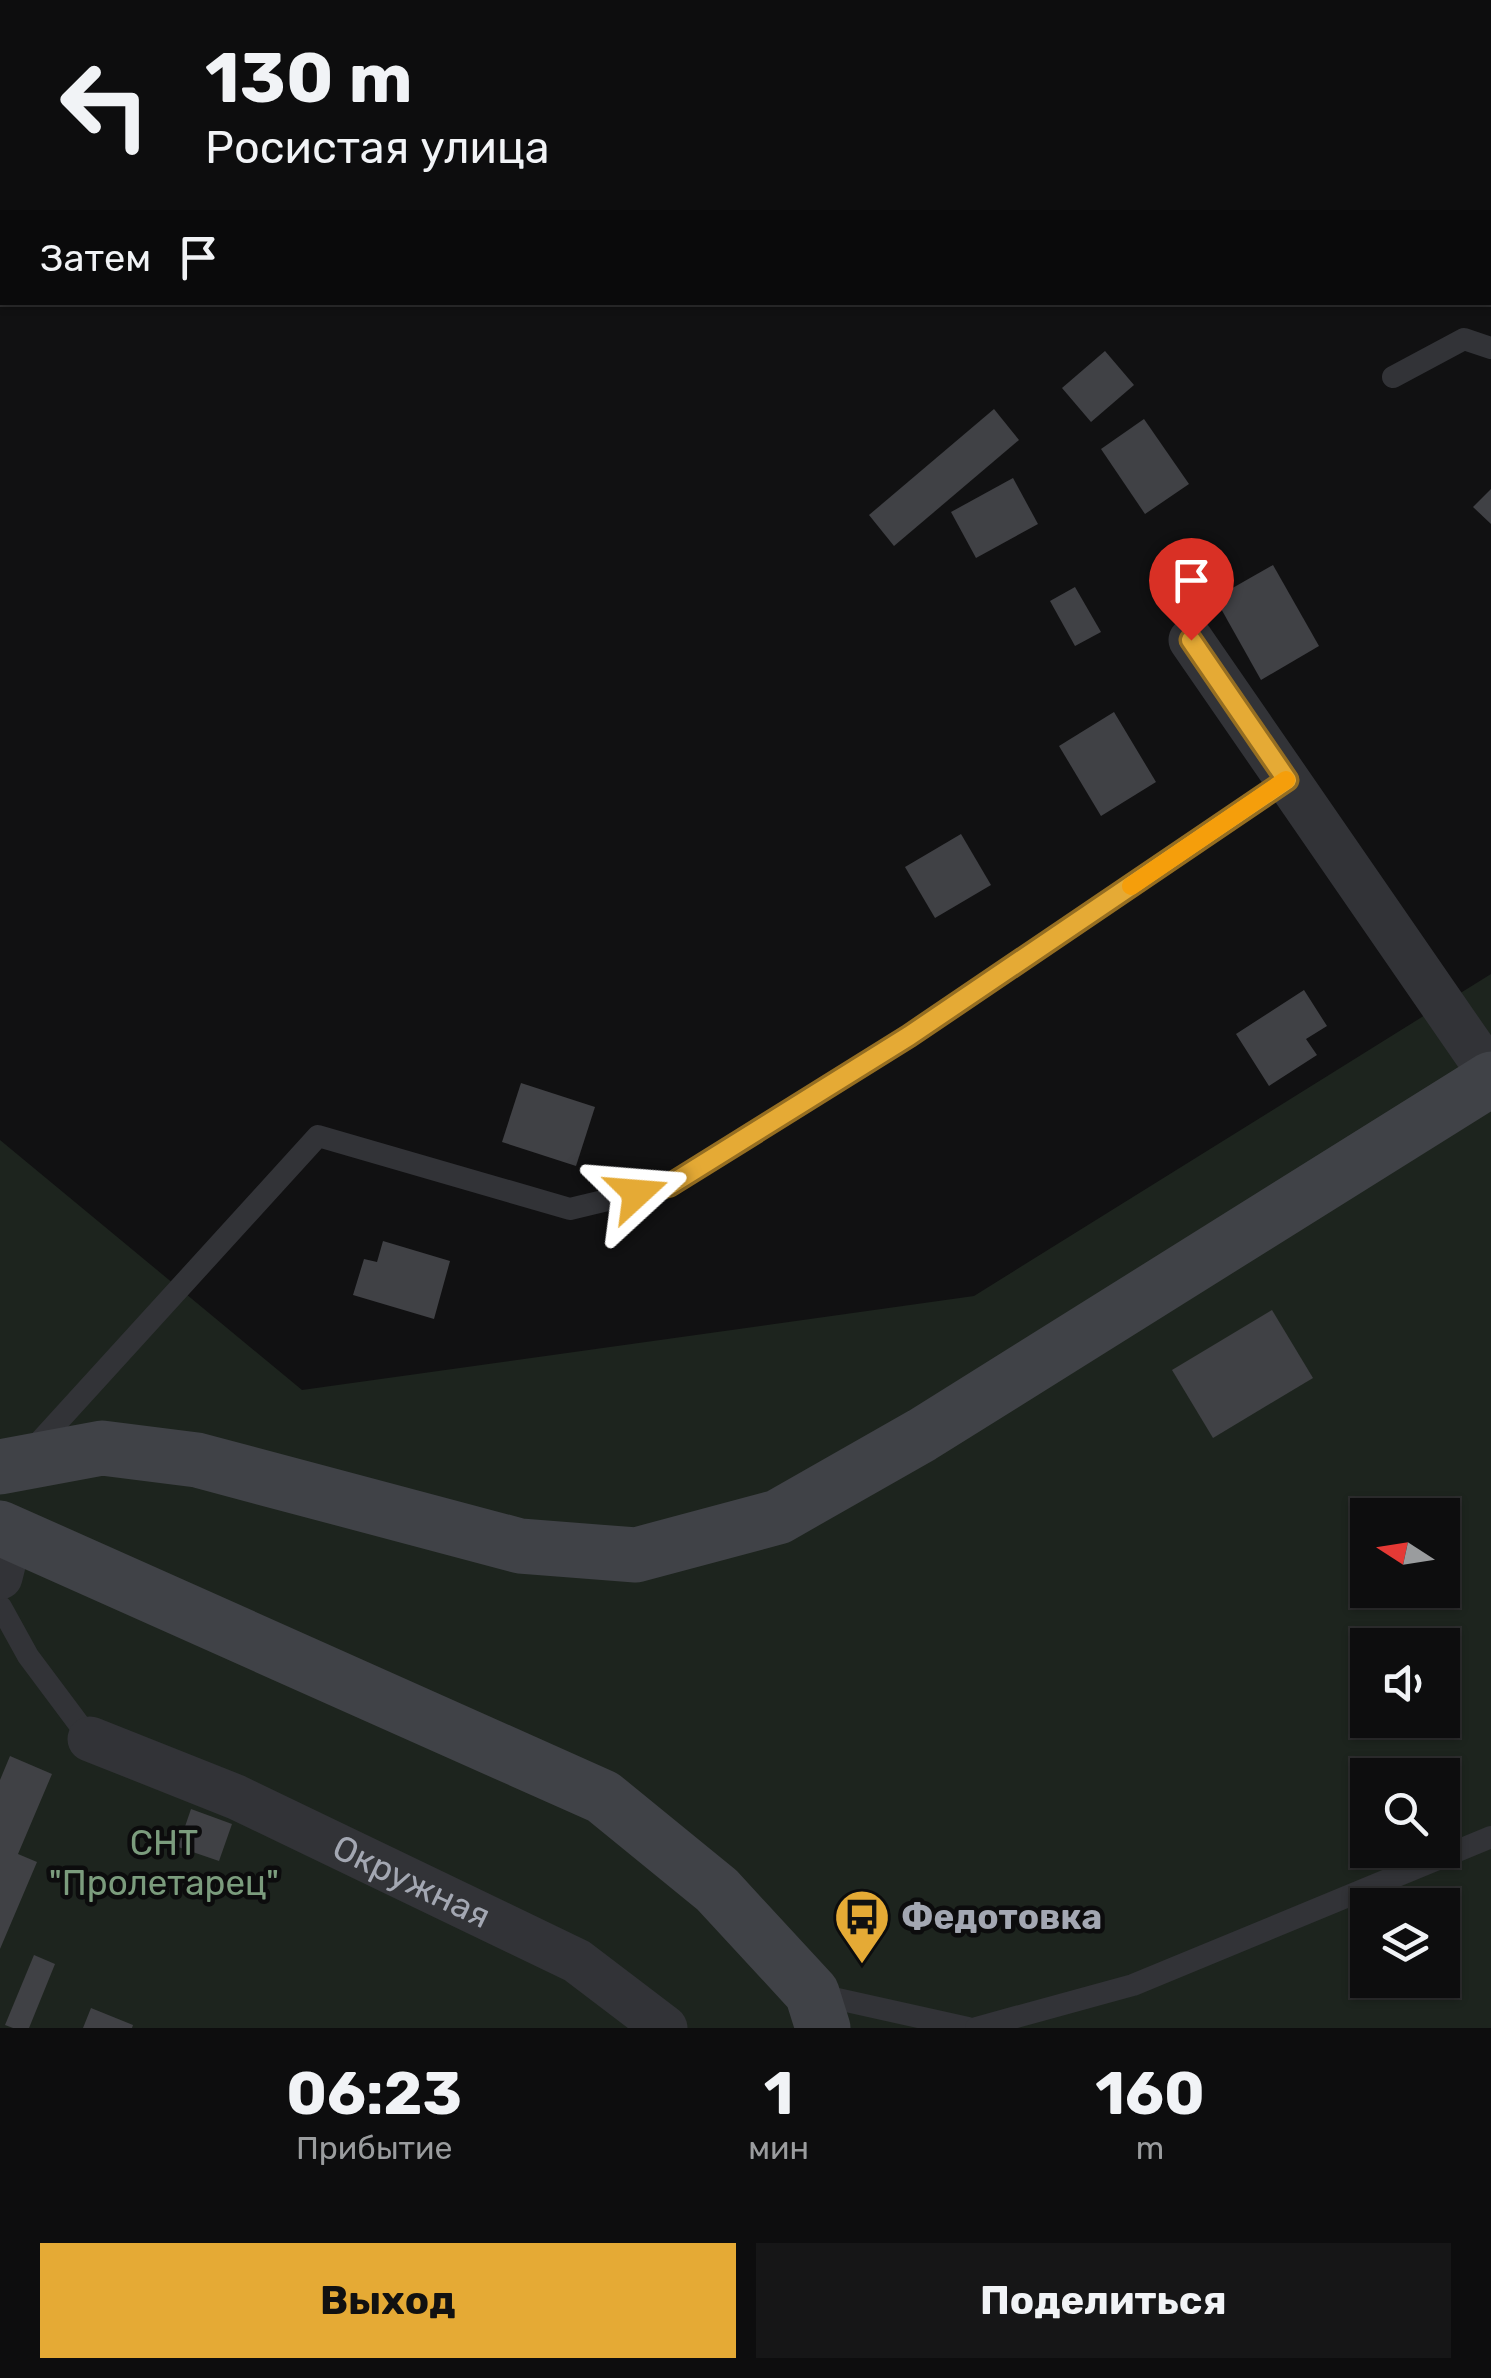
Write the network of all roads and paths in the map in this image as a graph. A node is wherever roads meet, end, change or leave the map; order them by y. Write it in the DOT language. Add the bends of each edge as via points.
graph roads {
  1 [pos="1491,348"];
  2 [pos="1393,377"];
  3 [pos="1191,640"];
  4 [pos="1287,780"];
  5 [pos="1491,1077"];
  6 [pos="10,1465"];
  7 [pos="3,1554"];
  8 [pos="1,1607"];
  9 [pos="90,1739"];
  10 [pos="1491,1837"];
  11 [pos="818,2010"];
  12 [pos="665,2028"];
  13 [pos="972,2028"];
  1 -- 2 [label="lane" via="1464,339"];
  3 -- 4 [label="street"];
  4 -- 5 [label="street"];
  4 -- 6 [label="lane" via="909,1036 670,1185 570,1209 318,1136"];
  5 -- 6 [label="street" via="922,1435 778,1517 654,1550 520,1546 197,1460 102,1448"];
  7 -- 8 [label="street"];
  7 -- 11 [label="street" via="603,1797 717,1890"];
  8 -- 9 [label="lane" via="28,1656"];
  9 -- 12 [label="street, Окружная" via="236,1796 577,1961"];
  10 -- 13 [label="lane" via="1133,1985"];
  11 -- 13 [label="lane"];
}
